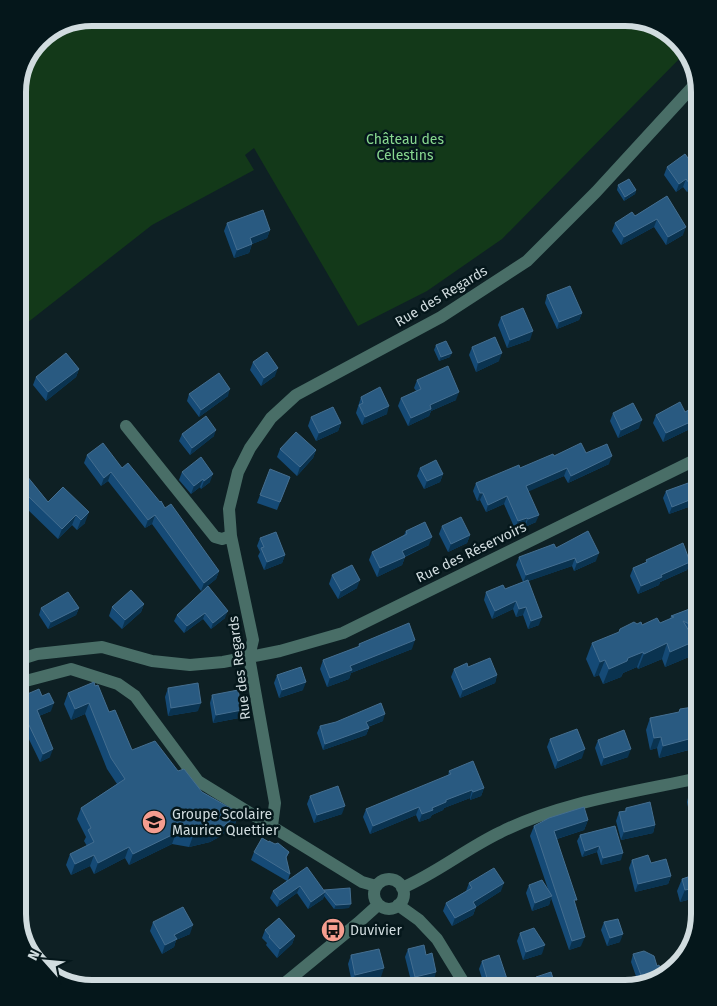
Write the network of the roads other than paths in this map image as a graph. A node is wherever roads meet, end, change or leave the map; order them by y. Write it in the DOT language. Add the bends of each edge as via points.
graph roads {
  1 [pos="691,89"];
  2 [pos="126,426"];
  3 [pos="691,462"];
  4 [pos="231,536"];
  5 [pos="249,657"];
  6 [pos="26,658"];
  7 [pos="26,681"];
  8 [pos="691,780"];
  9 [pos="272,826"];
  10 [pos="376,886"];
  11 [pos="402,888"];
  12 [pos="378,905"];
  13 [pos="398,905"];
  14 [pos="294,980"];
  15 [pos="463,980"];
  1 -- 4 [label="street, Rue des Regards" via="527,261 441,317 296,395 272,418 250,448 238,472 229,509"];
  2 -- 4 [label="street" via="215,537"];
  3 -- 5 [label="street, Rue des Réservoirs" via="343,633"];
  4 -- 5 [label="street, Rue des Regards" via="253,640"];
  5 -- 6 [label="street, Rue des Réservoirs" via="190,665 152,661 102,647"];
  5 -- 9 [label="street, Rue des Regards" via="275,804"];
  7 -- 9 [label="street" via="71,669 118,684 135,696 198,781"];
  8 -- 11 [label="street" via="561,809 501,832"];
  9 -- 10 [label="street" via="362,882"];
  10 -- 11 [label="street" via="393,880"];
  10 -- 12 [label="street" via="374,896"];
  11 -- 13 [label="street"];
  12 -- 13 [label="street" via="388,909"];
  12 -- 14 [label="street"];
  13 -- 15 [label="street" via="437,939"];
}
